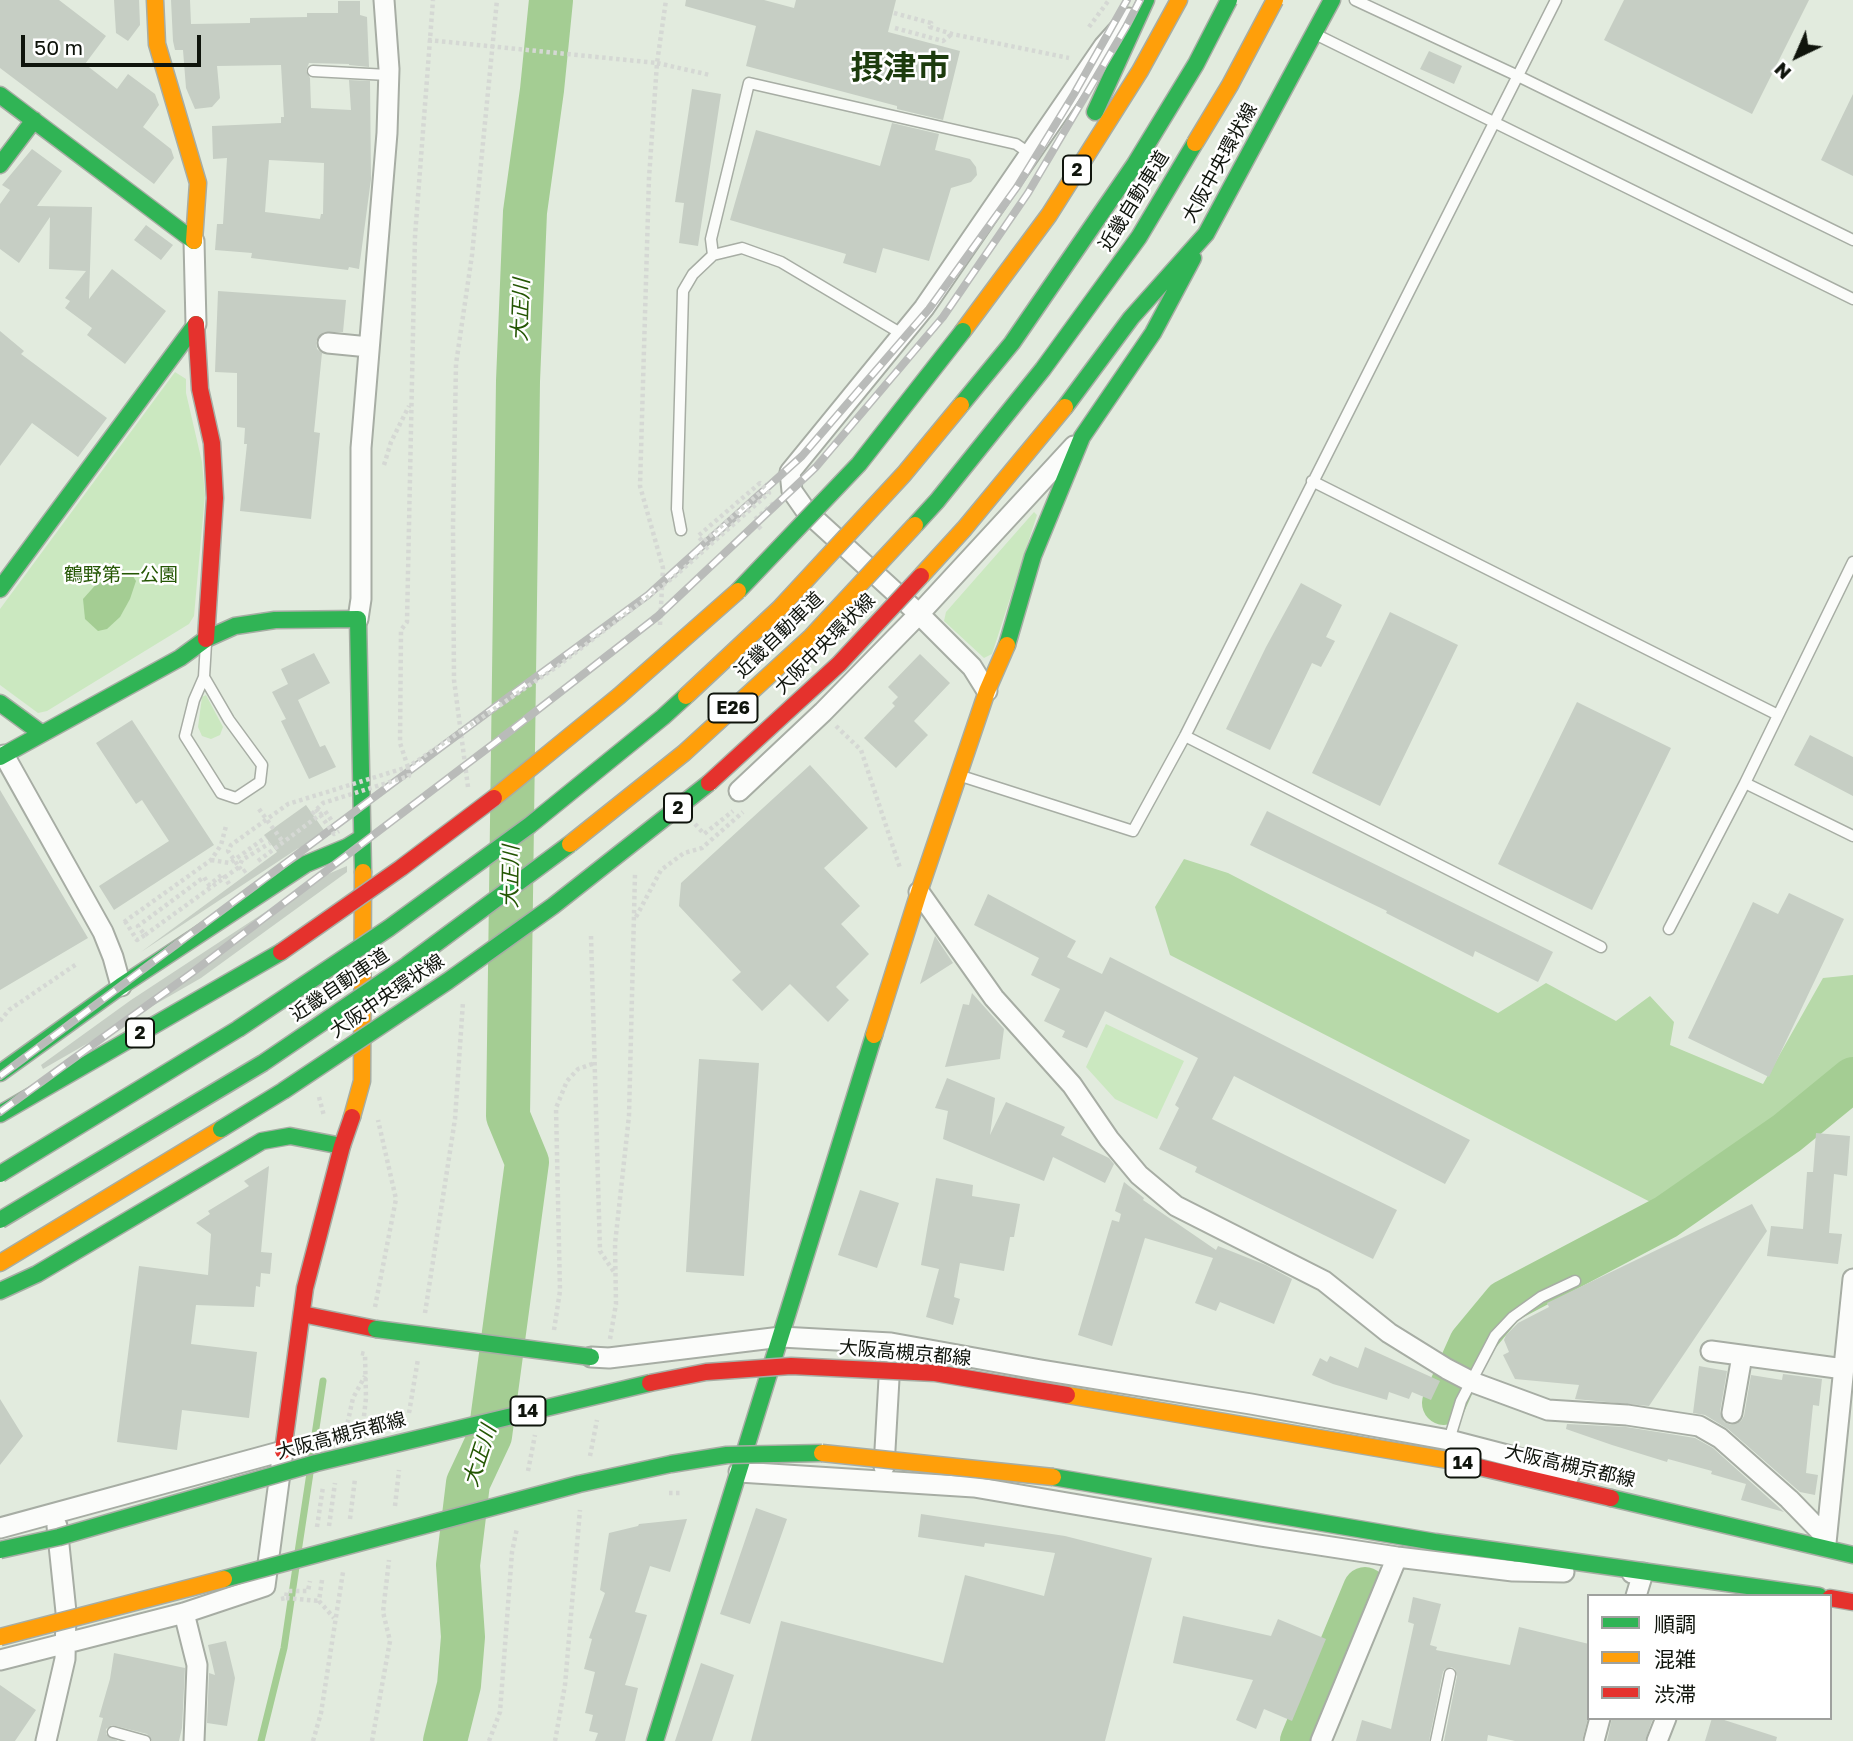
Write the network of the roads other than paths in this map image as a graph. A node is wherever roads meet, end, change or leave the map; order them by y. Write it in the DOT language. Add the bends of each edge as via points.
graph roads {
  1 [pos="155,0"];
  2 [pos="384,0"];
  3 [pos="1146,0"];
  4 [pos="1179,0"];
  5 [pos="1228,0"];
  6 [pos="1275,0"];
  7 [pos="1332,0"];
  8 [pos="1355,0"];
  9 [pos="1556,0"];
  10 [pos="1315,34"];
  11 [pos="313,71"];
  12 [pos="388,75"];
  13 [pos="1518,76"];
  14 [pos="0,95"];
  15 [pos="34,120"];
  16 [pos="1493,124"];
  17 [pos="1029,153"];
  18 [pos="0,165"];
  19 [pos="1049,215"];
  20 [pos="1206,234"];
  21 [pos="1853,240"];
  22 [pos="194,241"];
  23 [pos="713,255"];
  24 [pos="1853,299"];
  25 [pos="196,324"];
  26 [pos="902,334"];
  27 [pos="328,343"];
  28 [pos="369,347"];
  29 [pos="1082,437"];
  30 [pos="1311,481"];
  31 [pos="681,530"];
  32 [pos="1853,562"];
  33 [pos="0,589"];
  34 [pos="919,614"];
  35 [pos="358,619"];
  36 [pos="206,639"];
  37 [pos="204,677"];
  38 [pos="987,691"];
  39 [pos="0,703"];
  40 [pos="1778,715"];
  41 [pos="41,733"];
  42 [pos="1185,736"];
  43 [pos="2,756"];
  44 [pos="958,775"];
  45 [pos="1745,783"];
  46 [pos="743,800"];
  47 [pos="1853,836"];
  48 [pos="363,837"];
  49 [pos="919,892"];
  50 [pos="1669,929"];
  51 [pos="1601,947"];
  52 [pos="121,986"];
  53 [pos="0,1073"];
  54 [pos="0,1114"];
  55 [pos="342,1146"];
  56 [pos="0,1174"];
  57 [pos="0,1220"];
  58 [pos="0,1263"];
  59 [pos="1853,1279"];
  60 [pos="1575,1281"];
  61 [pos="0,1290"];
  62 [pos="302,1314"];
  63 [pos="781,1337"];
  64 [pos="891,1343"];
  65 [pos="1711,1351"];
  66 [pos="1742,1356"];
  67 [pos="591,1357"];
  68 [pos="1844,1369"];
  69 [pos="1461,1376"];
  70 [pos="1732,1413"];
  71 [pos="1450,1440"];
  72 [pos="284,1451"];
  73 [pos="739,1472"];
  74 [pos="883,1481"];
  75 [pos="1656,1508"];
  76 [pos="56,1514"];
  77 [pos="0,1528"];
  78 [pos="1826,1543"];
  79 [pos="0,1550"];
  80 [pos="1853,1555"];
  81 [pos="1397,1557"];
  82 [pos="1643,1573"];
  83 [pos="1637,1594"];
  84 [pos="1808,1594"];
  85 [pos="1832,1598"];
  86 [pos="1853,1602"];
  87 [pos="184,1612"];
  88 [pos="0,1637"];
  89 [pos="65,1643"];
  90 [pos="0,1660"];
  91 [pos="1450,1674"];
  92 [pos="1599,1720"];
  93 [pos="1665,1720"];
  94 [pos="113,1732"];
  95 [pos="47,1741"];
  96 [pos="145,1741"];
  97 [pos="194,1741"];
  98 [pos="655,1741"];
  99 [pos="1321,1741"];
  100 [pos="1436,1741"];
  101 [pos="1594,1741"];
  102 [pos="1657,1741"];
  1 -- 22 [label="main road" via="157,44 198,183"];
  2 -- 12 [label="street"];
  3 -- 17 [label="street" via="1104,46"];
  3 -- 19 [label="main road"];
  4 -- 19 [label="main road, 2"];
  5 -- 56 [label="main road, 近畿自動車道 / E26, bridge" via="1196,64 1135,164 1012,343 904,474 780,608 663,717 530,825 389,928 238,1029"];
  6 -- 57 [label="main road, 近畿自動車道 / E26, bridge" via="1139,237 1043,369 937,501 811,637 684,753 554,858 417,957 263,1063"];
  7 -- 10 [label="main road, 大阪中央環状線 / 2"];
  8 -- 13 [label="lane"];
  9 -- 13 [label="lane"];
  10 -- 16 [label="lane"];
  10 -- 20 [label="main road, 大阪中央環状線 / 2"];
  11 -- 12 [label="lane"];
  12 -- 28 [label="street"];
  13 -- 16 [label="lane"];
  13 -- 21 [label="lane"];
  14 -- 15 [label="main road"];
  15 -- 18 [label="main road"];
  15 -- 22 [label="main road"];
  16 -- 24 [label="lane"];
  16 -- 30 [label="lane"];
  17 -- 23 [label="lane" via="1016,144 750,83 711,239"];
  17 -- 26 [label="street"];
  19 -- 54 [label="main road, 2, bridge" via="859,464 741,587 619,696 521,778 281,952"];
  20 -- 29 [label="main road" via="1153,333"];
  20 -- 58 [label="main road, 大阪中央環状線 / 2, bridge" via="1131,318 964,530 839,664 711,782 459,973 283,1091"];
  22 -- 25 [label="street"];
  23 -- 26 [label="lane" via="742,248 781,262"];
  23 -- 31 [label="lane" via="693,274 683,292 677,509"];
  25 -- 33 [label="main road"];
  25 -- 36 [label="main road" via="215,498"];
  26 -- 34 [label="street" via="790,472 792,491 806,511"];
  27 -- 28 [label="street"];
  28 -- 35 [label="street" via="361,448"];
  29 -- 34 [label="street"];
  29 -- 38 [label="main road" via="1033,556 1003,658"];
  30 -- 40 [label="lane"];
  30 -- 42 [label="lane"];
  32 -- 40 [label="lane"];
  34 -- 38 [label="street" via="972,667"];
  34 -- 46 [label="street"];
  35 -- 36 [label="main road" via="254,622"];
  35 -- 48 [label="main road"];
  36 -- 37 [label="lane"];
  36 -- 41 [label="main road" via="180,658"];
  37 -- 37 [label="lane" via="262,765 260,782 236,798 221,793 185,736"];
  38 -- 44 [label="main road"];
  39 -- 41 [label="main road"];
  40 -- 45 [label="lane"];
  41 -- 43 [label="main road"];
  42 -- 44 [label="lane" via="1133,831"];
  42 -- 51 [label="lane"];
  43 -- 52 [label="street" via="103,932"];
  44 -- 49 [label="main road"];
  45 -- 47 [label="lane"];
  45 -- 50 [label="lane"];
  48 -- 52 [label="main road" via="306,864"];
  48 -- 55 [label="main road" via="362,1082"];
  49 -- 63 [label="main road"];
  49 -- 69 [label="street" via="994,998 1072,1085 1139,1175 1176,1206 1324,1281 1389,1333"];
  52 -- 53 [label="main road"];
  55 -- 61 [label="main road" via="289,1136 262,1141 37,1274"];
  55 -- 62 [label="main road"];
  59 -- 68 [label="street"];
  60 -- 69 [label="lane" via="1513,1317"];
  62 -- 67 [label="main road, bridge" via="376,1329"];
  62 -- 72 [label="main road"];
  63 -- 64 [label="street"];
  63 -- 67 [label="street"];
  63 -- 73 [label="main road"];
  64 -- 71 [label="street"];
  64 -- 74 [label="street"];
  65 -- 66 [label="street"];
  66 -- 68 [label="street"];
  66 -- 70 [label="street"];
  68 -- 78 [label="street"];
  69 -- 71 [label="lane" via="1461,1401"];
  69 -- 78 [label="street" via="1548,1410 1699,1426 1720,1438 1790,1499"];
  71 -- 75 [label="street" via="1526,1460"];
  72 -- 76 [label="street"];
  72 -- 87 [label="street" via="265,1586"];
  73 -- 74 [label="street"];
  73 -- 98 [label="main road"];
  74 -- 81 [label="street" via="974,1487"];
  75 -- 78 [label="main road, 大阪高槻京都線 / 14"];
  75 -- 79 [label="main road, 大阪高槻京都線 / 14, bridge" via="1459,1462 934,1373 791,1366 706,1372 613,1390 316,1463 59,1538"];
  76 -- 77 [label="street"];
  76 -- 89 [label="street"];
  78 -- 80 [label="main road, 大阪高槻京都線 / 14"];
  81 -- 82 [label="street" via="1513,1571"];
  81 -- 99 [label="street"];
  82 -- 83 [label="street"];
  82 -- 84 [label="main road"];
  82 -- 88 [label="main road, bridge" via="1053,1477 835,1453 727,1455 579,1483"];
  85 -- 86 [label="main road"];
  87 -- 89 [label="street"];
  87 -- 97 [label="street" via="197,1665"];
  89 -- 90 [label="street"];
  89 -- 95 [label="street"];
  91 -- 100 [label="lane"];
  92 -- 101 [label="street"];
  93 -- 102 [label="street"];
  94 -- 96 [label="lane"];
}
